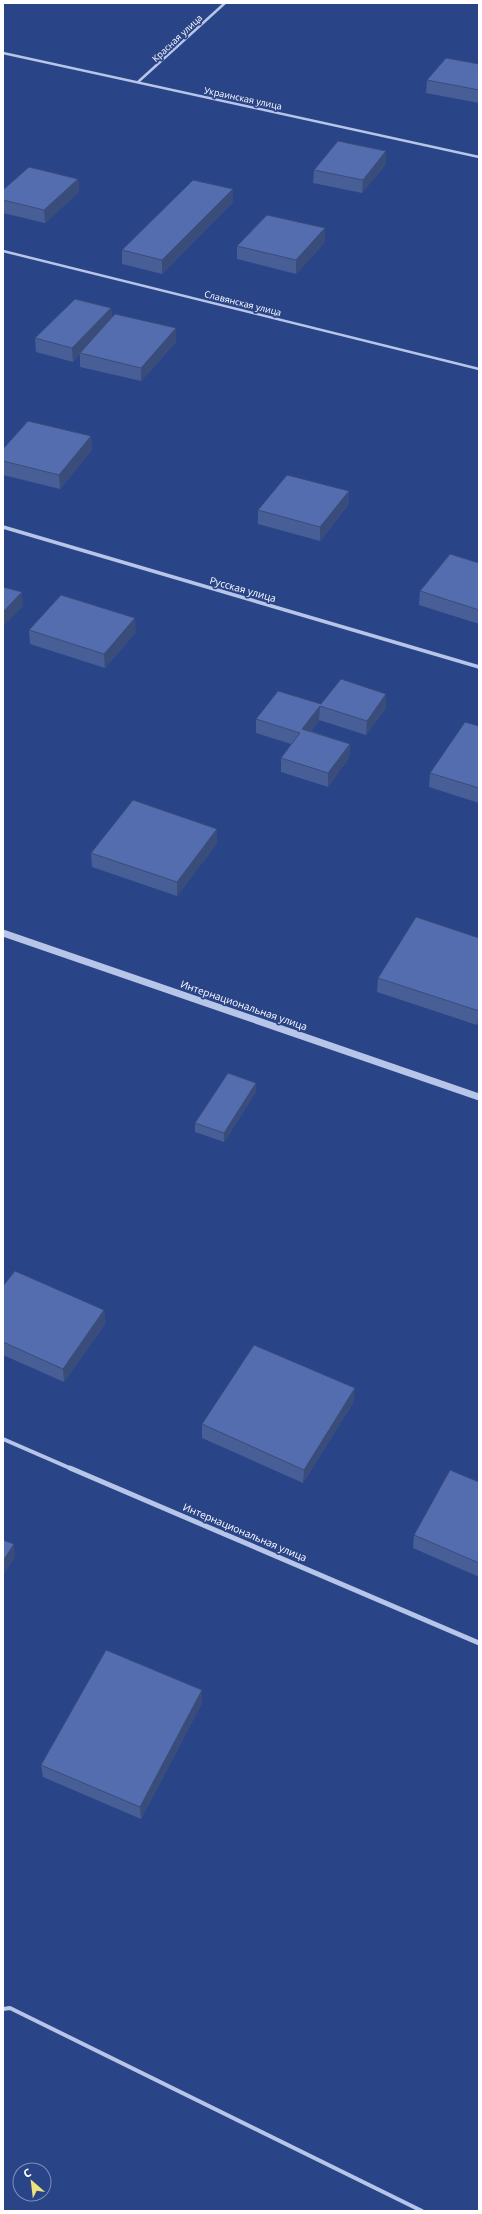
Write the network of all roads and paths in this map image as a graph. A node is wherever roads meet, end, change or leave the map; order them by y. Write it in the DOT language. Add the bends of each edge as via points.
graph roads {
  1 [pos="225,3"];
  2 [pos="3,53"];
  3 [pos="138,82"];
  4 [pos="479,157"];
  5 [pos="3,251"];
  6 [pos="479,370"];
  7 [pos="3,527"];
  8 [pos="479,667"];
  9 [pos="3,933"];
  10 [pos="479,1097"];
  11 [pos="3,1439"];
  12 [pos="479,1643"];
  13 [pos="3,2009"];
  14 [pos="422,2211"];
  1 -- 3 [label="street, Красная улица"];
  2 -- 3 [label="street, Украинская улица"];
  3 -- 4 [label="street, Украинская улица"];
  5 -- 6 [label="street, Славянская улица"];
  7 -- 8 [label="street, Русская улица"];
  9 -- 10 [label="street, Интернациональная улица"];
  11 -- 12 [label="street, Интернациональная улица"];
  13 -- 14 [label="lane" via="10,2008"];
}
